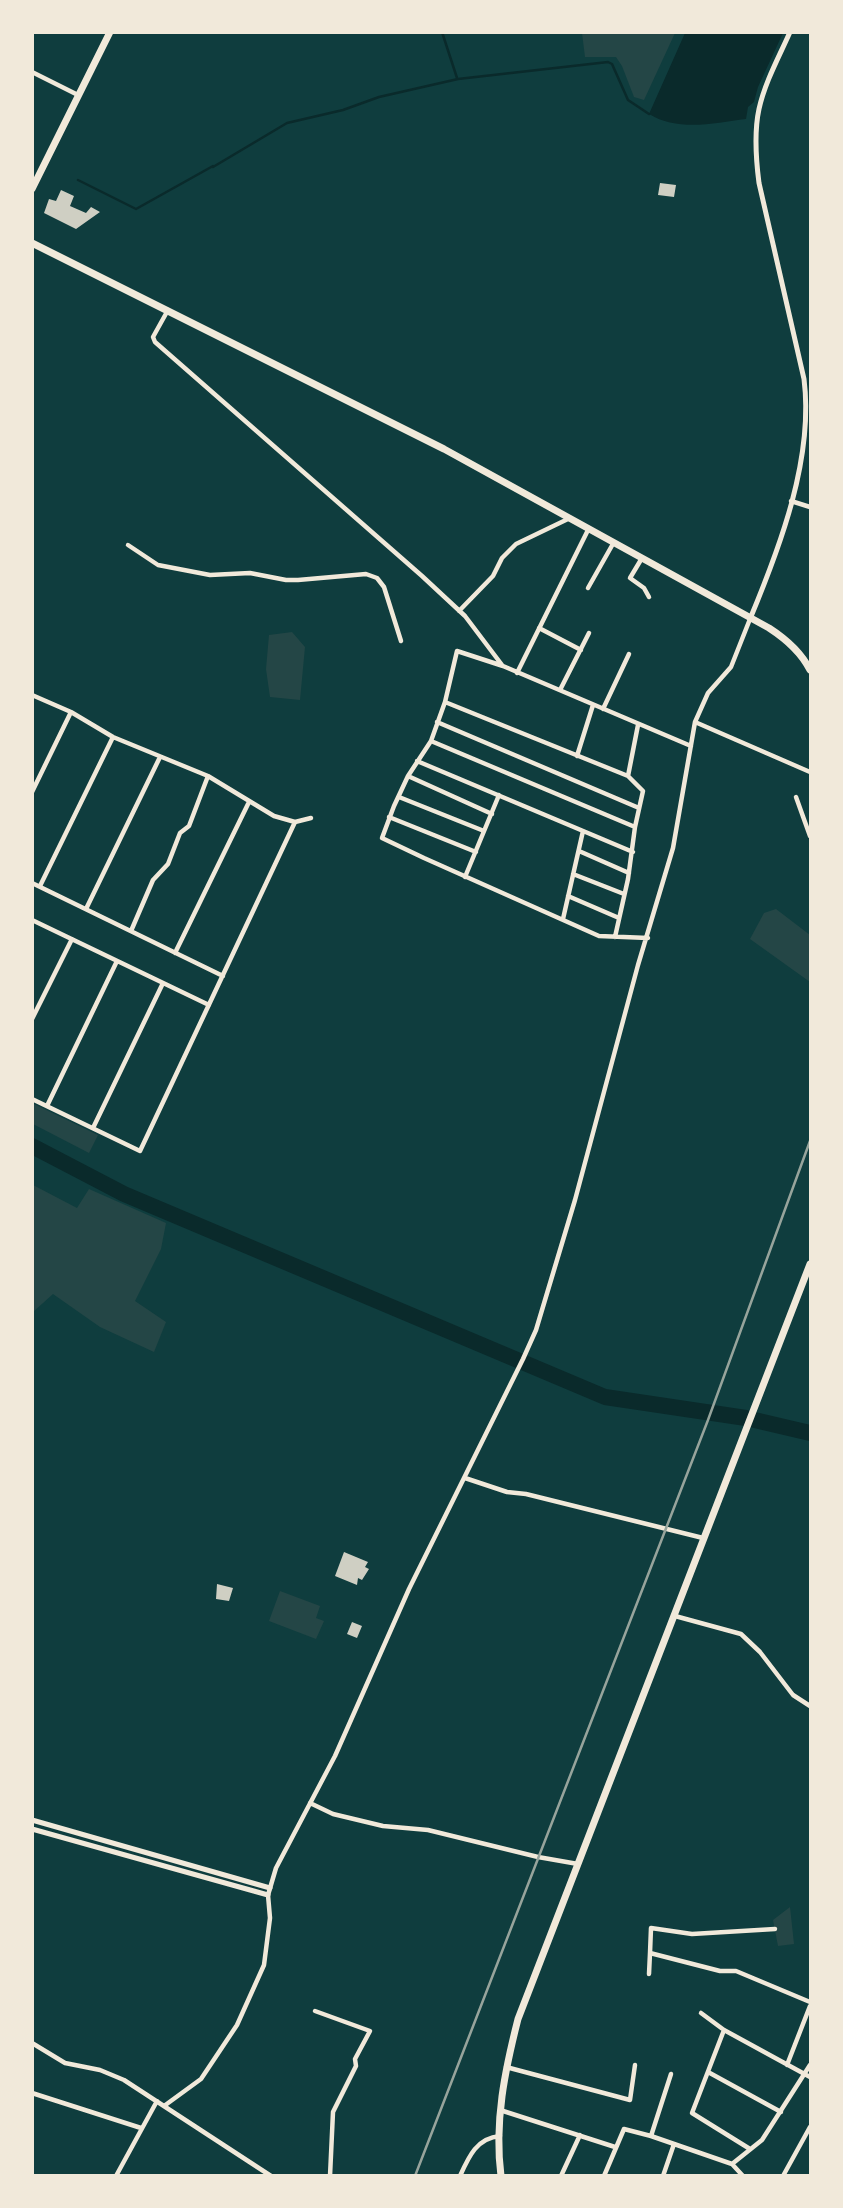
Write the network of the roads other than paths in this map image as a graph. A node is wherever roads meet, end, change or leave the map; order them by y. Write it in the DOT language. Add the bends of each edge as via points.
graph roads {
  1 [pos="110,32"];
  2 [pos="790,32"];
  3 [pos="32,72"];
  4 [pos="78,95"];
  5 [pos="32,189"];
  6 [pos="32,243"];
  7 [pos="168,310"];
  8 [pos="791,501"];
  9 [pos="810,507"];
  10 [pos="570,518"];
  11 [pos="589,528"];
  12 [pos="614,542"];
  13 [pos="128,545"];
  14 [pos="642,558"];
  15 [pos="588,588"];
  16 [pos="648,597"];
  17 [pos="459,611"];
  18 [pos="750,619"];
  19 [pos="539,628"];
  20 [pos="589,634"];
  21 [pos="401,640"];
  22 [pos="581,650"];
  23 [pos="629,654"];
  24 [pos="503,666"];
  25 [pos="810,670"];
  26 [pos="517,673"];
  27 [pos="560,690"];
  28 [pos="32,695"];
  29 [pos="445,702"];
  30 [pos="593,705"];
  31 [pos="603,709"];
  32 [pos="71,712"];
  33 [pos="437,722"];
  34 [pos="695,722"];
  35 [pos="638,725"];
  36 [pos="113,737"];
  37 [pos="431,742"];
  38 [pos="691,746"];
  39 [pos="577,756"];
  40 [pos="160,757"];
  41 [pos="417,761"];
  42 [pos="810,772"];
  43 [pos="208,776"];
  44 [pos="408,776"];
  45 [pos="628,776"];
  46 [pos="32,792"];
  47 [pos="499,795"];
  48 [pos="399,797"];
  49 [pos="796,797"];
  50 [pos="249,802"];
  51 [pos="640,808"];
  52 [pos="492,814"];
  53 [pos="389,817"];
  54 [pos="310,818"];
  55 [pos="295,822"];
  56 [pos="635,827"];
  57 [pos="484,831"];
  58 [pos="583,831"];
  59 [pos="810,836"];
  60 [pos="579,851"];
  61 [pos="476,852"];
  62 [pos="633,852"];
  63 [pos="629,872"];
  64 [pos="573,874"];
  65 [pos="466,876"];
  66 [pos="32,883"];
  67 [pos="40,886"];
  68 [pos="624,894"];
  69 [pos="568,896"];
  70 [pos="86,909"];
  71 [pos="618,918"];
  72 [pos="563,919"];
  73 [pos="32,920"];
  74 [pos="130,931"];
  75 [pos="616,937"];
  76 [pos="648,938"];
  77 [pos="72,939"];
  78 [pos="175,953"];
  79 [pos="118,961"];
  80 [pos="223,976"];
  81 [pos="163,983"];
  82 [pos="209,1005"];
  83 [pos="32,1019"];
  84 [pos="32,1099"];
  85 [pos="47,1106"];
  86 [pos="93,1128"];
  87 [pos="810,1264"];
  88 [pos="465,1478"];
  89 [pos="704,1538"];
  90 [pos="675,1616"];
  91 [pos="810,1706"];
  92 [pos="310,1803"];
  93 [pos="32,1820"];
  94 [pos="32,1830"];
  95 [pos="578,1864"];
  96 [pos="270,1888"];
  97 [pos="268,1895"];
  98 [pos="775,1929"];
  99 [pos="650,1953"];
  100 [pos="649,1974"];
  101 [pos="810,2002"];
  102 [pos="810,2006"];
  103 [pos="315,2011"];
  104 [pos="701,2014"];
  105 [pos="724,2030"];
  106 [pos="32,2043"];
  107 [pos="788,2064"];
  108 [pos="635,2065"];
  109 [pos="810,2065"];
  110 [pos="506,2067"];
  111 [pos="708,2072"];
  112 [pos="670,2074"];
  113 [pos="805,2074"];
  114 [pos="810,2077"];
  115 [pos="32,2093"];
  116 [pos="157,2101"];
  117 [pos="164,2106"];
  118 [pos="500,2110"];
  119 [pos="781,2112"];
  120 [pos="810,2127"];
  121 [pos="141,2128"];
  122 [pos="580,2135"];
  123 [pos="500,2136"];
  124 [pos="651,2136"];
  125 [pos="674,2144"];
  126 [pos="616,2147"];
  127 [pos="750,2149"];
  128 [pos="732,2164"];
  129 [pos="116,2176"];
  130 [pos="271,2176"];
  131 [pos="330,2176"];
  132 [pos="460,2176"];
  133 [pos="502,2176"];
  134 [pos="561,2176"];
  135 [pos="604,2176"];
  136 [pos="663,2176"];
  137 [pos="743,2176"];
  138 [pos="783,2176"];
  1 -- 4 [label="main road"];
  2 -- 8 [label="street" via="759,110 757,158 759,183 806,395 803,449"];
  3 -- 4 [label="street"];
  4 -- 5 [label="main road"];
  6 -- 7 [label="main road"];
  7 -- 10 [label="main road" via="444,449"];
  7 -- 17 [label="street" via="153,337 155,342"];
  8 -- 9 [label="street"];
  8 -- 18 [label="street" via="773,564"];
  10 -- 11 [label="main road"];
  10 -- 17 [label="street" via="516,544 502,558 493,576"];
  11 -- 12 [label="main road"];
  11 -- 19 [label="street"];
  12 -- 14 [label="main road"];
  12 -- 15 [label="street"];
  13 -- 21 [label="street" via="158,564 210,575 250,573 286,580 366,574 377,578 384,587"];
  14 -- 16 [label="street" via="630,578 644,588"];
  14 -- 18 [label="main road"];
  17 -- 24 [label="street"];
  18 -- 25 [label="main road" via="786,639"];
  18 -- 34 [label="street" via="731,667 708,693"];
  19 -- 22 [label="street"];
  19 -- 26 [label="street"];
  20 -- 22 [label="street"];
  22 -- 27 [label="street"];
  23 -- 31 [label="street"];
  24 -- 26 [label="street"];
  24 -- 29 [label="street" via="457,651"];
  26 -- 27 [label="street"];
  27 -- 30 [label="street"];
  28 -- 32 [label="street"];
  29 -- 33 [label="street"];
  29 -- 39 [label="street"];
  30 -- 31 [label="street"];
  30 -- 39 [label="street"];
  31 -- 35 [label="street"];
  32 -- 36 [label="street"];
  32 -- 46 [label="street"];
  33 -- 37 [label="street"];
  33 -- 51 [label="street"];
  34 -- 38 [label="street"];
  34 -- 42 [label="street"];
  35 -- 38 [label="street"];
  35 -- 45 [label="street"];
  36 -- 40 [label="street"];
  36 -- 67 [label="street"];
  37 -- 41 [label="street"];
  37 -- 56 [label="street"];
  38 -- 76 [label="street" via="674,848"];
  39 -- 45 [label="street"];
  40 -- 43 [label="street"];
  40 -- 70 [label="street"];
  41 -- 44 [label="street"];
  41 -- 47 [label="street"];
  43 -- 50 [label="street"];
  43 -- 74 [label="street" via="189,826 180,833 168,864 153,880"];
  44 -- 48 [label="street"];
  44 -- 52 [label="street"];
  45 -- 51 [label="street" via="643,791"];
  47 -- 52 [label="street"];
  47 -- 58 [label="street"];
  48 -- 53 [label="street"];
  48 -- 57 [label="street"];
  49 -- 59 [label="street"];
  50 -- 55 [label="street" via="274,816"];
  50 -- 78 [label="street"];
  51 -- 56 [label="street"];
  52 -- 57 [label="street"];
  53 -- 61 [label="street"];
  53 -- 65 [label="street" via="382,838"];
  54 -- 55 [label="street"];
  55 -- 80 [label="street"];
  56 -- 62 [label="street"];
  57 -- 61 [label="street"];
  58 -- 60 [label="street"];
  58 -- 62 [label="street"];
  60 -- 63 [label="street"];
  60 -- 64 [label="street"];
  61 -- 65 [label="street"];
  62 -- 63 [label="street"];
  63 -- 68 [label="street"];
  64 -- 68 [label="street"];
  64 -- 69 [label="street"];
  65 -- 72 [label="street"];
  66 -- 67 [label="street"];
  67 -- 70 [label="street"];
  68 -- 71 [label="street"];
  69 -- 71 [label="street"];
  69 -- 72 [label="street"];
  70 -- 74 [label="street"];
  71 -- 75 [label="street"];
  72 -- 75 [label="street" via="600,936"];
  73 -- 77 [label="street"];
  74 -- 78 [label="street"];
  75 -- 76 [label="street"];
  76 -- 88 [label="street" via="536,1330"];
  77 -- 79 [label="street"];
  77 -- 83 [label="street"];
  78 -- 80 [label="street"];
  79 -- 81 [label="street"];
  79 -- 85 [label="street"];
  80 -- 82 [label="street"];
  81 -- 82 [label="street"];
  81 -- 86 [label="street"];
  82 -- 86 [label="street" via="140,1151"];
  84 -- 85 [label="street"];
  85 -- 86 [label="street"];
  87 -- 89 [label="main road"];
  88 -- 89 [label="street" via="507,1492"];
  88 -- 92 [label="street" via="409,1588 335,1756"];
  89 -- 90 [label="main road"];
  90 -- 91 [label="street" via="741,1634 760,1652 793,1695"];
  90 -- 95 [label="main road"];
  92 -- 95 [label="street" via="333,1814 383,1826 428,1830"];
  92 -- 96 [label="street" via="276,1868"];
  93 -- 96 [label="street"];
  94 -- 97 [label="street"];
  95 -- 110 [label="main road" via="518,2019"];
  96 -- 97 [label="street"];
  97 -- 117 [label="street" via="270,1918 264,1965 237,2024 201,2079"];
  98 -- 99 [label="street" via="692,1934 651,1928"];
  99 -- 100 [label="street"];
  99 -- 101 [label="street" via="720,1972 736,1971"];
  102 -- 107 [label="street"];
  103 -- 131 [label="street" via="370,2031 333,2112"];
  104 -- 105 [label="street"];
  105 -- 107 [label="street"];
  105 -- 111 [label="street"];
  106 -- 116 [label="street" via="65,2063 100,2070 124,2080"];
  107 -- 113 [label="street"];
  108 -- 110 [label="street" via="630,2100"];
  109 -- 113 [label="street"];
  110 -- 118 [label="main road"];
  111 -- 119 [label="street"];
  111 -- 127 [label="street" via="692,2113"];
  112 -- 124 [label="street"];
  113 -- 114 [label="street"];
  113 -- 119 [label="street"];
  115 -- 121 [label="street"];
  116 -- 117 [label="street"];
  116 -- 121 [label="street"];
  117 -- 130 [label="street"];
  118 -- 122 [label="street"];
  118 -- 123 [label="main road"];
  119 -- 127 [label="street" via="762,2140"];
  120 -- 138 [label="street"];
  121 -- 129 [label="street"];
  122 -- 126 [label="street"];
  122 -- 134 [label="street"];
  123 -- 132 [label="street" via="488,2137 476,2146"];
  123 -- 133 [label="main road"];
  124 -- 125 [label="street"];
  124 -- 126 [label="street" via="624,2129"];
  125 -- 128 [label="street"];
  125 -- 136 [label="street"];
  126 -- 135 [label="street"];
  127 -- 128 [label="street"];
  128 -- 137 [label="street"];
}
